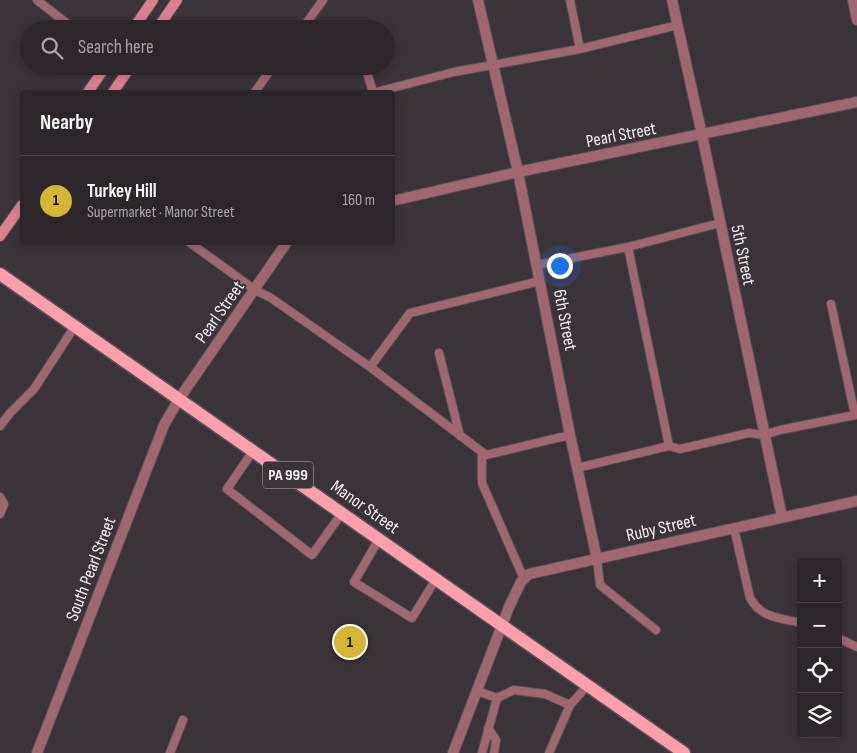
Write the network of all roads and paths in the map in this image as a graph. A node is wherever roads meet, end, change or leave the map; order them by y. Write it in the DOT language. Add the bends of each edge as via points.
graph roads {
  1 [pos="37,0"];
  2 [pos="153,0"];
  3 [pos="177,0"];
  4 [pos="323,0"];
  5 [pos="478,0"];
  6 [pos="570,0"];
  7 [pos="672,0"];
  8 [pos="853,0"];
  9 [pos="63,20"];
  10 [pos="139,20"];
  11 [pos="163,20"];
  12 [pos="309,20"];
  13 [pos="857,20"];
  14 [pos="678,25"];
  15 [pos="580,49"];
  16 [pos="493,65"];
  17 [pos="100,75"];
  18 [pos="123,75"];
  19 [pos="267,75"];
  20 [pos="368,75"];
  21 [pos="89,90"];
  22 [pos="114,90"];
  23 [pos="256,90"];
  24 [pos="373,90"];
  25 [pos="382,90"];
  26 [pos="857,102"];
  27 [pos="702,135"];
  28 [pos="518,172"];
  29 [pos="395,200"];
  30 [pos="20,208"];
  31 [pos="720,223"];
  32 [pos="0,236"];
  33 [pos="193,245"];
  34 [pos="285,245"];
  35 [pos="628,247"];
  36 [pos="537,265"];
  37 [pos="0,274"];
  38 [pos="540,281"];
  39 [pos="255,290"];
  40 [pos="831,304"];
  41 [pos="75,326"];
  42 [pos="439,353"];
  43 [pos="370,368"];
  44 [pos="179,399"];
  45 [pos="0,426"];
  46 [pos="570,435"];
  47 [pos="764,435"];
  48 [pos="460,436"];
  49 [pos="669,446"];
  50 [pos="253,451"];
  51 [pos="482,452"];
  52 [pos="577,468"];
  53 [pos="2,501"];
  54 [pos="857,501"];
  55 [pos="342,513"];
  56 [pos="0,514"];
  57 [pos="782,517"];
  58 [pos="734,528"];
  59 [pos="379,538"];
  60 [pos="597,559"];
  61 [pos="436,578"];
  62 [pos="524,579"];
  63 [pos="797,622"];
  64 [pos="502,625"];
  65 [pos="656,630"];
  66 [pos="842,640"];
  67 [pos="857,647"];
  68 [pos="588,685"];
  69 [pos="477,691"];
  70 [pos="497,698"];
  71 [pos="570,706"];
  72 [pos="183,720"];
  73 [pos="488,728"];
  74 [pos="38,753"];
  75 [pos="170,753"];
  76 [pos="453,753"];
  77 [pos="482,753"];
  78 [pos="494,753"];
  79 [pos="549,753"];
  80 [pos="684,753"];
  1 -- 9 [label="lane"];
  2 -- 10 [label="main road"];
  3 -- 11 [label="main road"];
  4 -- 12 [label="lane"];
  5 -- 16 [label="street, 6th Street"];
  6 -- 15 [label="lane"];
  7 -- 14 [label="street, 5th Street"];
  8 -- 13 [label="street"];
  14 -- 15 [label="lane"];
  14 -- 27 [label="street, 5th Street"];
  15 -- 16 [label="lane"];
  16 -- 25 [label="lane"];
  16 -- 28 [label="street, 6th Street"];
  17 -- 21 [label="main road"];
  18 -- 22 [label="main road"];
  19 -- 23 [label="lane"];
  20 -- 24 [label="lane"];
  26 -- 27 [label="street, Pearl Street"];
  27 -- 28 [label="street, Pearl Street"];
  27 -- 31 [label="street, 5th Street"];
  28 -- 29 [label="street, Pearl Street"];
  28 -- 36 [label="street, 6th Street"];
  30 -- 32 [label="main road"];
  31 -- 35 [label="lane"];
  31 -- 47 [label="street, 5th Street"];
  33 -- 39 [label="lane"];
  34 -- 39 [label="street, Pearl Street"];
  35 -- 36 [label="lane"];
  35 -- 49 [label="lane"];
  36 -- 38 [label="street, 6th Street"];
  37 -- 41 [label="main road, Manor Street / PA 999"];
  38 -- 43 [label="lane" via="410,313"];
  38 -- 46 [label="street, 6th Street"];
  39 -- 43 [label="lane"];
  39 -- 44 [label="street, Pearl Street"];
  40 -- 47 [label="lane" via="855,415"];
  41 -- 44 [label="main road, Manor Street / PA 999"];
  41 -- 45 [label="lane" via="34,389"];
  42 -- 48 [label="lane"];
  43 -- 48 [label="lane"];
  44 -- 50 [label="main road, Manor Street / PA 999"];
  44 -- 74 [label="street, South Pearl Street" via="164,425"];
  46 -- 51 [label="lane" via="486,455"];
  46 -- 52 [label="street, 6th Street"];
  47 -- 49 [label="lane" via="749,433 680,449"];
  47 -- 57 [label="street, 5th Street"];
  48 -- 51 [label="lane"];
  49 -- 52 [label="lane"];
  50 -- 55 [label="main road, Manor Street / PA 999"];
  50 -- 55 [label="lane" via="227,489 312,555"];
  51 -- 62 [label="lane" via="482,483"];
  52 -- 60 [label="street, 6th Street"];
  53 -- 56 [label="lane"];
  54 -- 57 [label="street, Ruby Street"];
  55 -- 59 [label="main road, Manor Street / PA 999"];
  57 -- 58 [label="street, Ruby Street"];
  58 -- 60 [label="street, Ruby Street"];
  58 -- 63 [label="lane" via="750,598 756,608 769,616"];
  59 -- 61 [label="main road, Manor Street / PA 999"];
  59 -- 61 [label="lane" via="354,582 412,618"];
  60 -- 62 [label="street, Ruby Street" via="529,574"];
  60 -- 65 [label="lane" via="600,585"];
  61 -- 64 [label="main road, Manor Street / PA 999"];
  62 -- 64 [label="street"];
  64 -- 68 [label="main road, Manor Street / PA 999"];
  64 -- 69 [label="street"];
  66 -- 67 [label="lane"];
  68 -- 71 [label="lane"];
  68 -- 80 [label="main road, Manor Street / PA 999"];
  69 -- 70 [label="lane"];
  69 -- 76 [label="street"];
  70 -- 71 [label="lane" via="514,690 545,694"];
  70 -- 73 [label="lane"];
  71 -- 79 [label="lane"];
  72 -- 75 [label="lane"];
  73 -- 77 [label="lane"];
  73 -- 78 [label="lane" via="496,740"];
}
